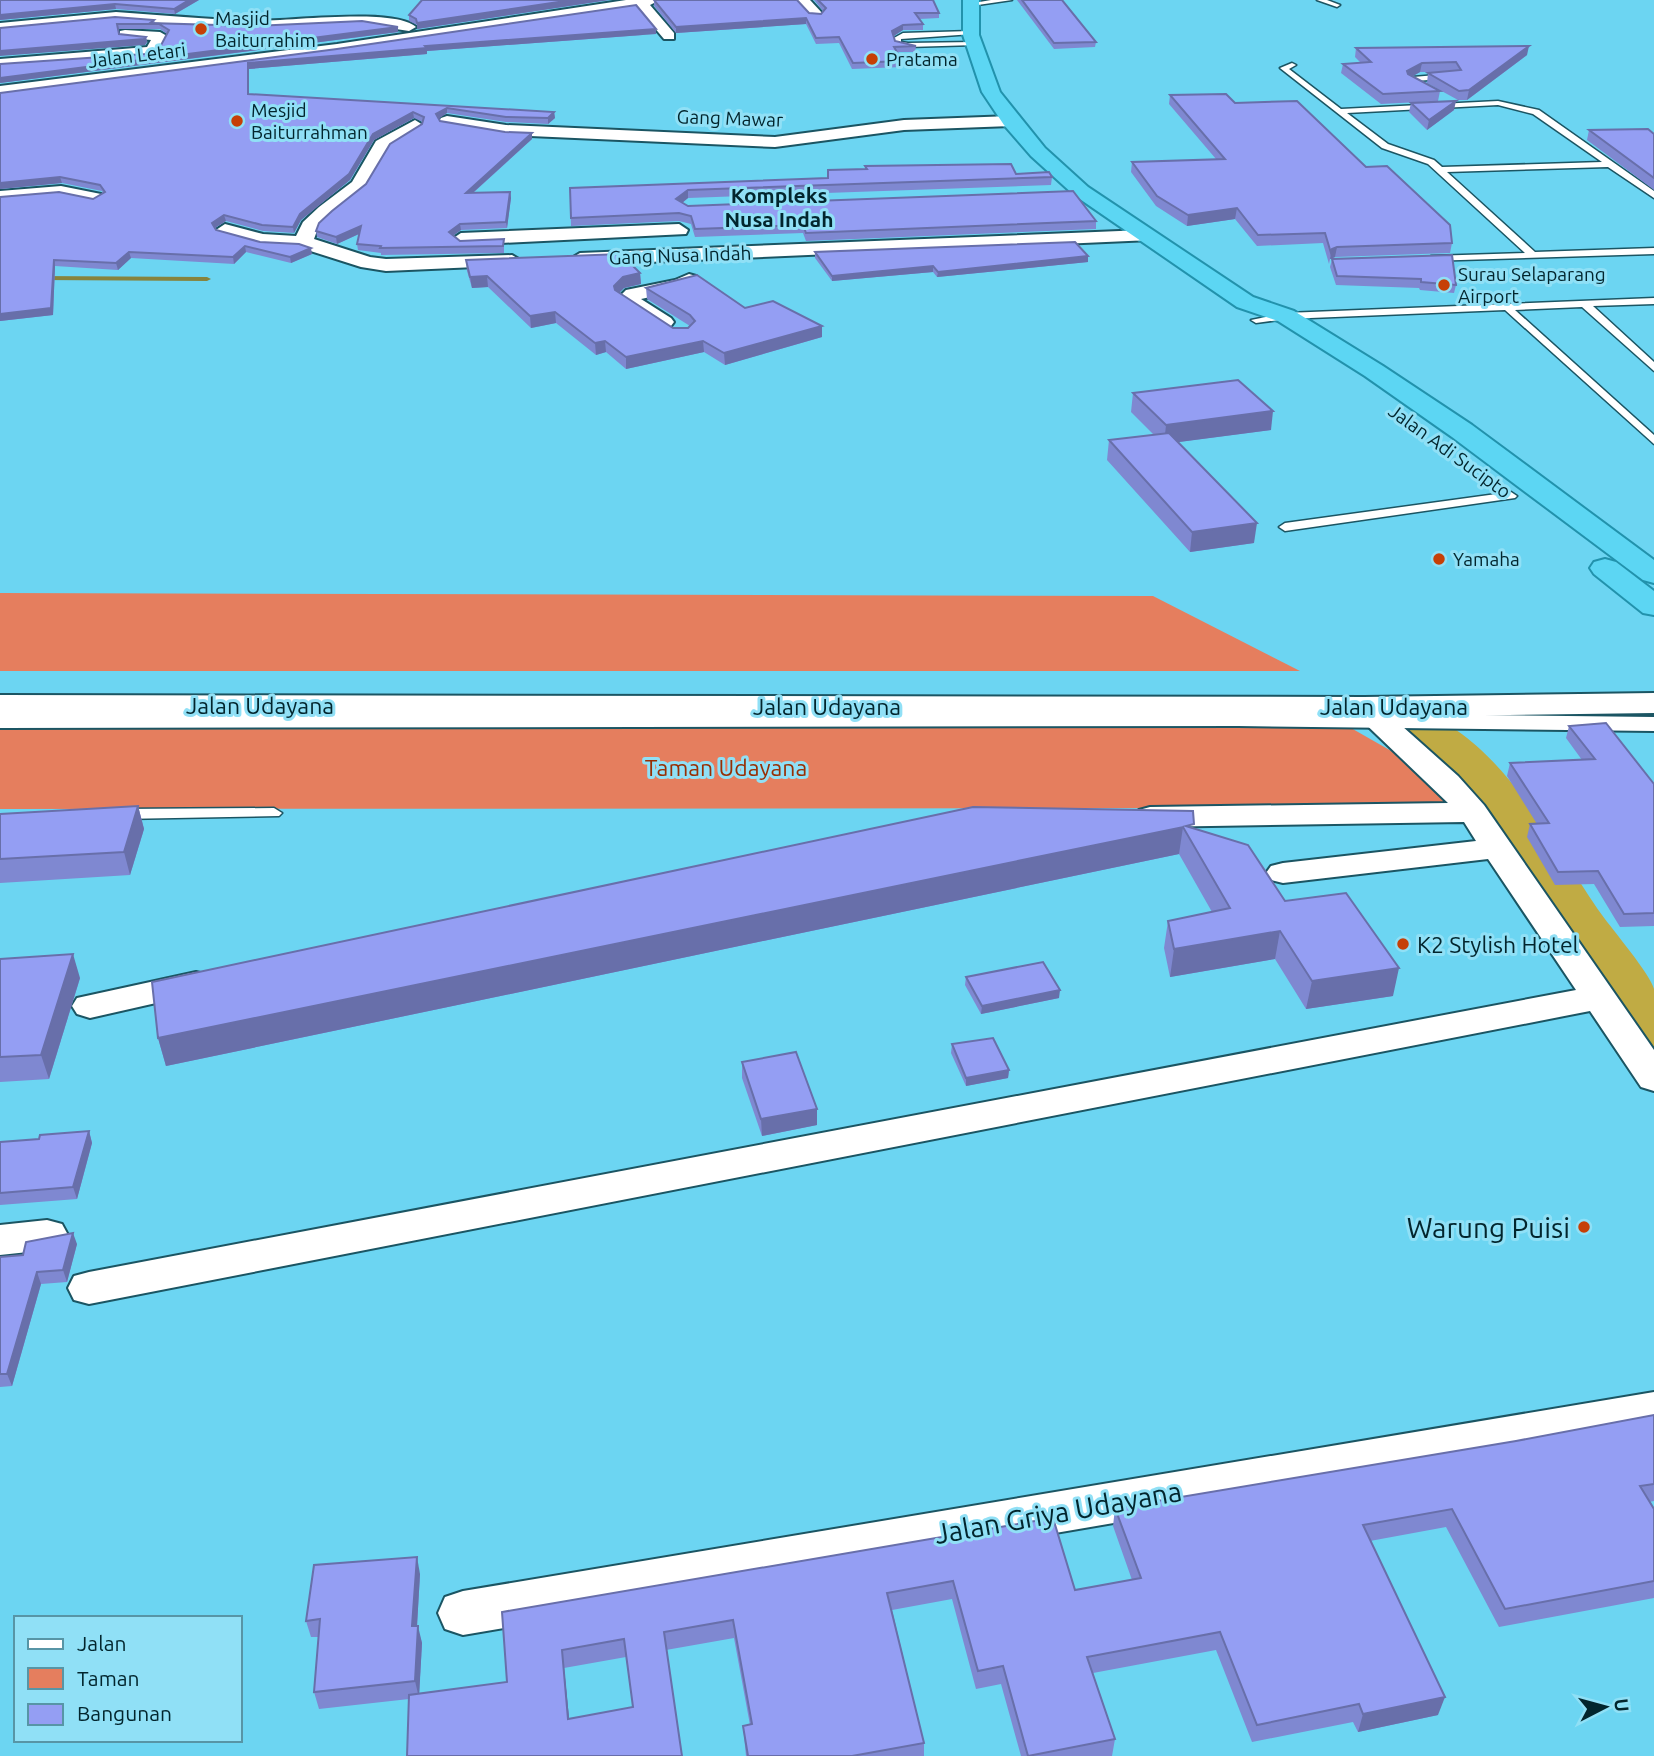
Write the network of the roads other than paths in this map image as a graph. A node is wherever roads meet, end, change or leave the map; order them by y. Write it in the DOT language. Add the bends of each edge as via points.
graph roads {
  1 [pos="802,0"];
  2 [pos="1009,0"];
  3 [pos="1320,0"];
  4 [pos="647,1"];
  5 [pos="971,2"];
  6 [pos="499,5"];
  7 [pos="1337,5"];
  8 [pos="816,14"];
  9 [pos="143,17"];
  10 [pos="322,22"];
  11 [pos="503,22"];
  12 [pos="0,27"];
  13 [pos="432,33"];
  14 [pos="669,36"];
  15 [pos="972,39"];
  16 [pos="337,48"];
  17 [pos="127,55"];
  18 [pos="0,63"];
  19 [pos="1292,65"];
  20 [pos="134,74"];
  21 [pos="1454,75"];
  22 [pos="1427,90"];
  23 [pos="0,91"];
  24 [pos="1437,95"];
  25 [pos="1456,105"];
  26 [pos="1339,111"];
  27 [pos="447,121"];
  28 [pos="1011,121"];
  29 [pos="415,125"];
  30 [pos="1612,164"];
  31 [pos="1440,170"];
  32 [pos="1654,195"];
  33 [pos="0,196"];
  34 [pos="95,198"];
  35 [pos="225,230"];
  36 [pos="1136,230"];
  37 [pos="980,232"];
  38 [pos="461,239"];
  39 [pos="303,242"];
  40 [pos="1654,251"];
  41 [pos="682,255"];
  42 [pos="1533,255"];
  43 [pos="567,259"];
  44 [pos="1414,260"];
  45 [pos="527,261"];
  46 [pos="1654,301"];
  47 [pos="1585,304"];
  48 [pos="1508,308"];
  49 [pos="1251,311"];
  50 [pos="1286,316"];
  51 [pos="682,333"];
  52 [pos="1654,368"];
  53 [pos="1654,441"];
  54 [pos="1511,496"];
  55 [pos="1285,527"];
  56 [pos="1654,574"];
  57 [pos="1654,606"];
  58 [pos="1654,680"];
  59 [pos="0,684"];
  60 [pos="1654,704"];
  61 [pos="0,705"];
  62 [pos="1373,715"];
  63 [pos="0,721"];
  64 [pos="1654,724"];
  65 [pos="1473,812"];
  66 [pos="274,813"];
  67 [pos="110,814"];
  68 [pos="1123,817"];
  69 [pos="1497,848"];
  70 [pos="1283,873"];
  71 [pos="225,977"];
  72 [pos="1599,997"];
  73 [pos="90,1006"];
  74 [pos="1654,1078"];
  75 [pos="47,1235"];
  76 [pos="0,1240"];
  77 [pos="89,1288"];
  78 [pos="1654,1411"];
  79 [pos="463,1613"];
  1 -- 8 [label="street"];
  2 -- 5 [label="lane"];
  3 -- 7 [label="lane"];
  4 -- 11 [label="street, Jalan Letari"];
  4 -- 14 [label="street"];
  5 -- 15 [label="highway, Jalan Adi Sucipto"];
  6 -- 11 [label="street"];
  9 -- 10 [label="street" via="253,25"];
  9 -- 12 [label="street"];
  9 -- 17 [label="street" via="118,36 160,36 153,50"];
  10 -- 13 [label="street" via="378,21"];
  10 -- 16 [label="street"];
  11 -- 13 [label="street, Jalan Letari"];
  13 -- 16 [label="street, Jalan Letari"];
  15 -- 15 [label="lane" via="903,35 897,38 908,46"];
  15 -- 28 [label="highway, Jalan Adi Sucipto" via="991,92"];
  16 -- 20 [label="street, Jalan Letari" via="303,60"];
  17 -- 18 [label="street"];
  17 -- 20 [label="street"];
  19 -- 26 [label="lane" via="1284,68"];
  20 -- 23 [label="street, Jalan Letari"];
  21 -- 22 [label="lane" via="1413,79"];
  24 -- 25 [label="lane"];
  25 -- 26 [label="lane"];
  25 -- 30 [label="lane" via="1498,103 1536,113"];
  26 -- 31 [label="lane" via="1385,146 1426,159"];
  27 -- 28 [label="street, Gang Mawar" via="506,130 775,142 904,125"];
  28 -- 36 [label="highway, Jalan Adi Sucipto" via="1069,191"];
  29 -- 39 [label="street" via="382,145 359,186 325,211 310,226"];
  30 -- 31 [label="lane"];
  30 -- 32 [label="lane"];
  31 -- 42 [label="lane"];
  33 -- 34 [label="street" via="61,191"];
  35 -- 39 [label="street" via="262,240"];
  36 -- 37 [label="street"];
  36 -- 41 [label="street, Gang Nusa Indah"];
  36 -- 49 [label="highway, Jalan Adi Sucipto"];
  38 -- 41 [label="street" via="678,223 685,243"];
  39 -- 45 [label="street" via="386,265"];
  40 -- 42 [label="lane"];
  41 -- 43 [label="street, Gang Nusa Indah"];
  41 -- 51 [label="street" via="691,274 688,282 627,299"];
  42 -- 44 [label="lane"];
  46 -- 47 [label="lane"];
  47 -- 48 [label="lane"];
  47 -- 52 [label="lane"];
  48 -- 50 [label="lane"];
  48 -- 53 [label="lane"];
  49 -- 50 [label="highway, Jalan Adi Sucipto"];
  49 -- 54 [label="highway, Jalan Adi Sucipto"];
  50 -- 56 [label="highway, Jalan Adi Sucipto" via="1462,431"];
  54 -- 55 [label="lane"];
  54 -- 57 [label="highway, Jalan Adi Sucipto"];
  58 -- 59 [label="main road, Jalan Udayana"];
  60 -- 62 [label="main road, Jalan Udayana"];
  61 -- 62 [label="main road, Jalan Udayana"];
  62 -- 63 [label="street"];
  62 -- 64 [label="street"];
  62 -- 65 [label="street"];
  65 -- 68 [label="street"];
  65 -- 69 [label="street"];
  66 -- 67 [label="lane"];
  69 -- 70 [label="street"];
  69 -- 72 [label="street"];
  71 -- 73 [label="street"];
  72 -- 74 [label="street"];
  72 -- 77 [label="street"];
  75 -- 76 [label="street"];
  78 -- 79 [label="street, Jalan Griya Udayana"];
}
